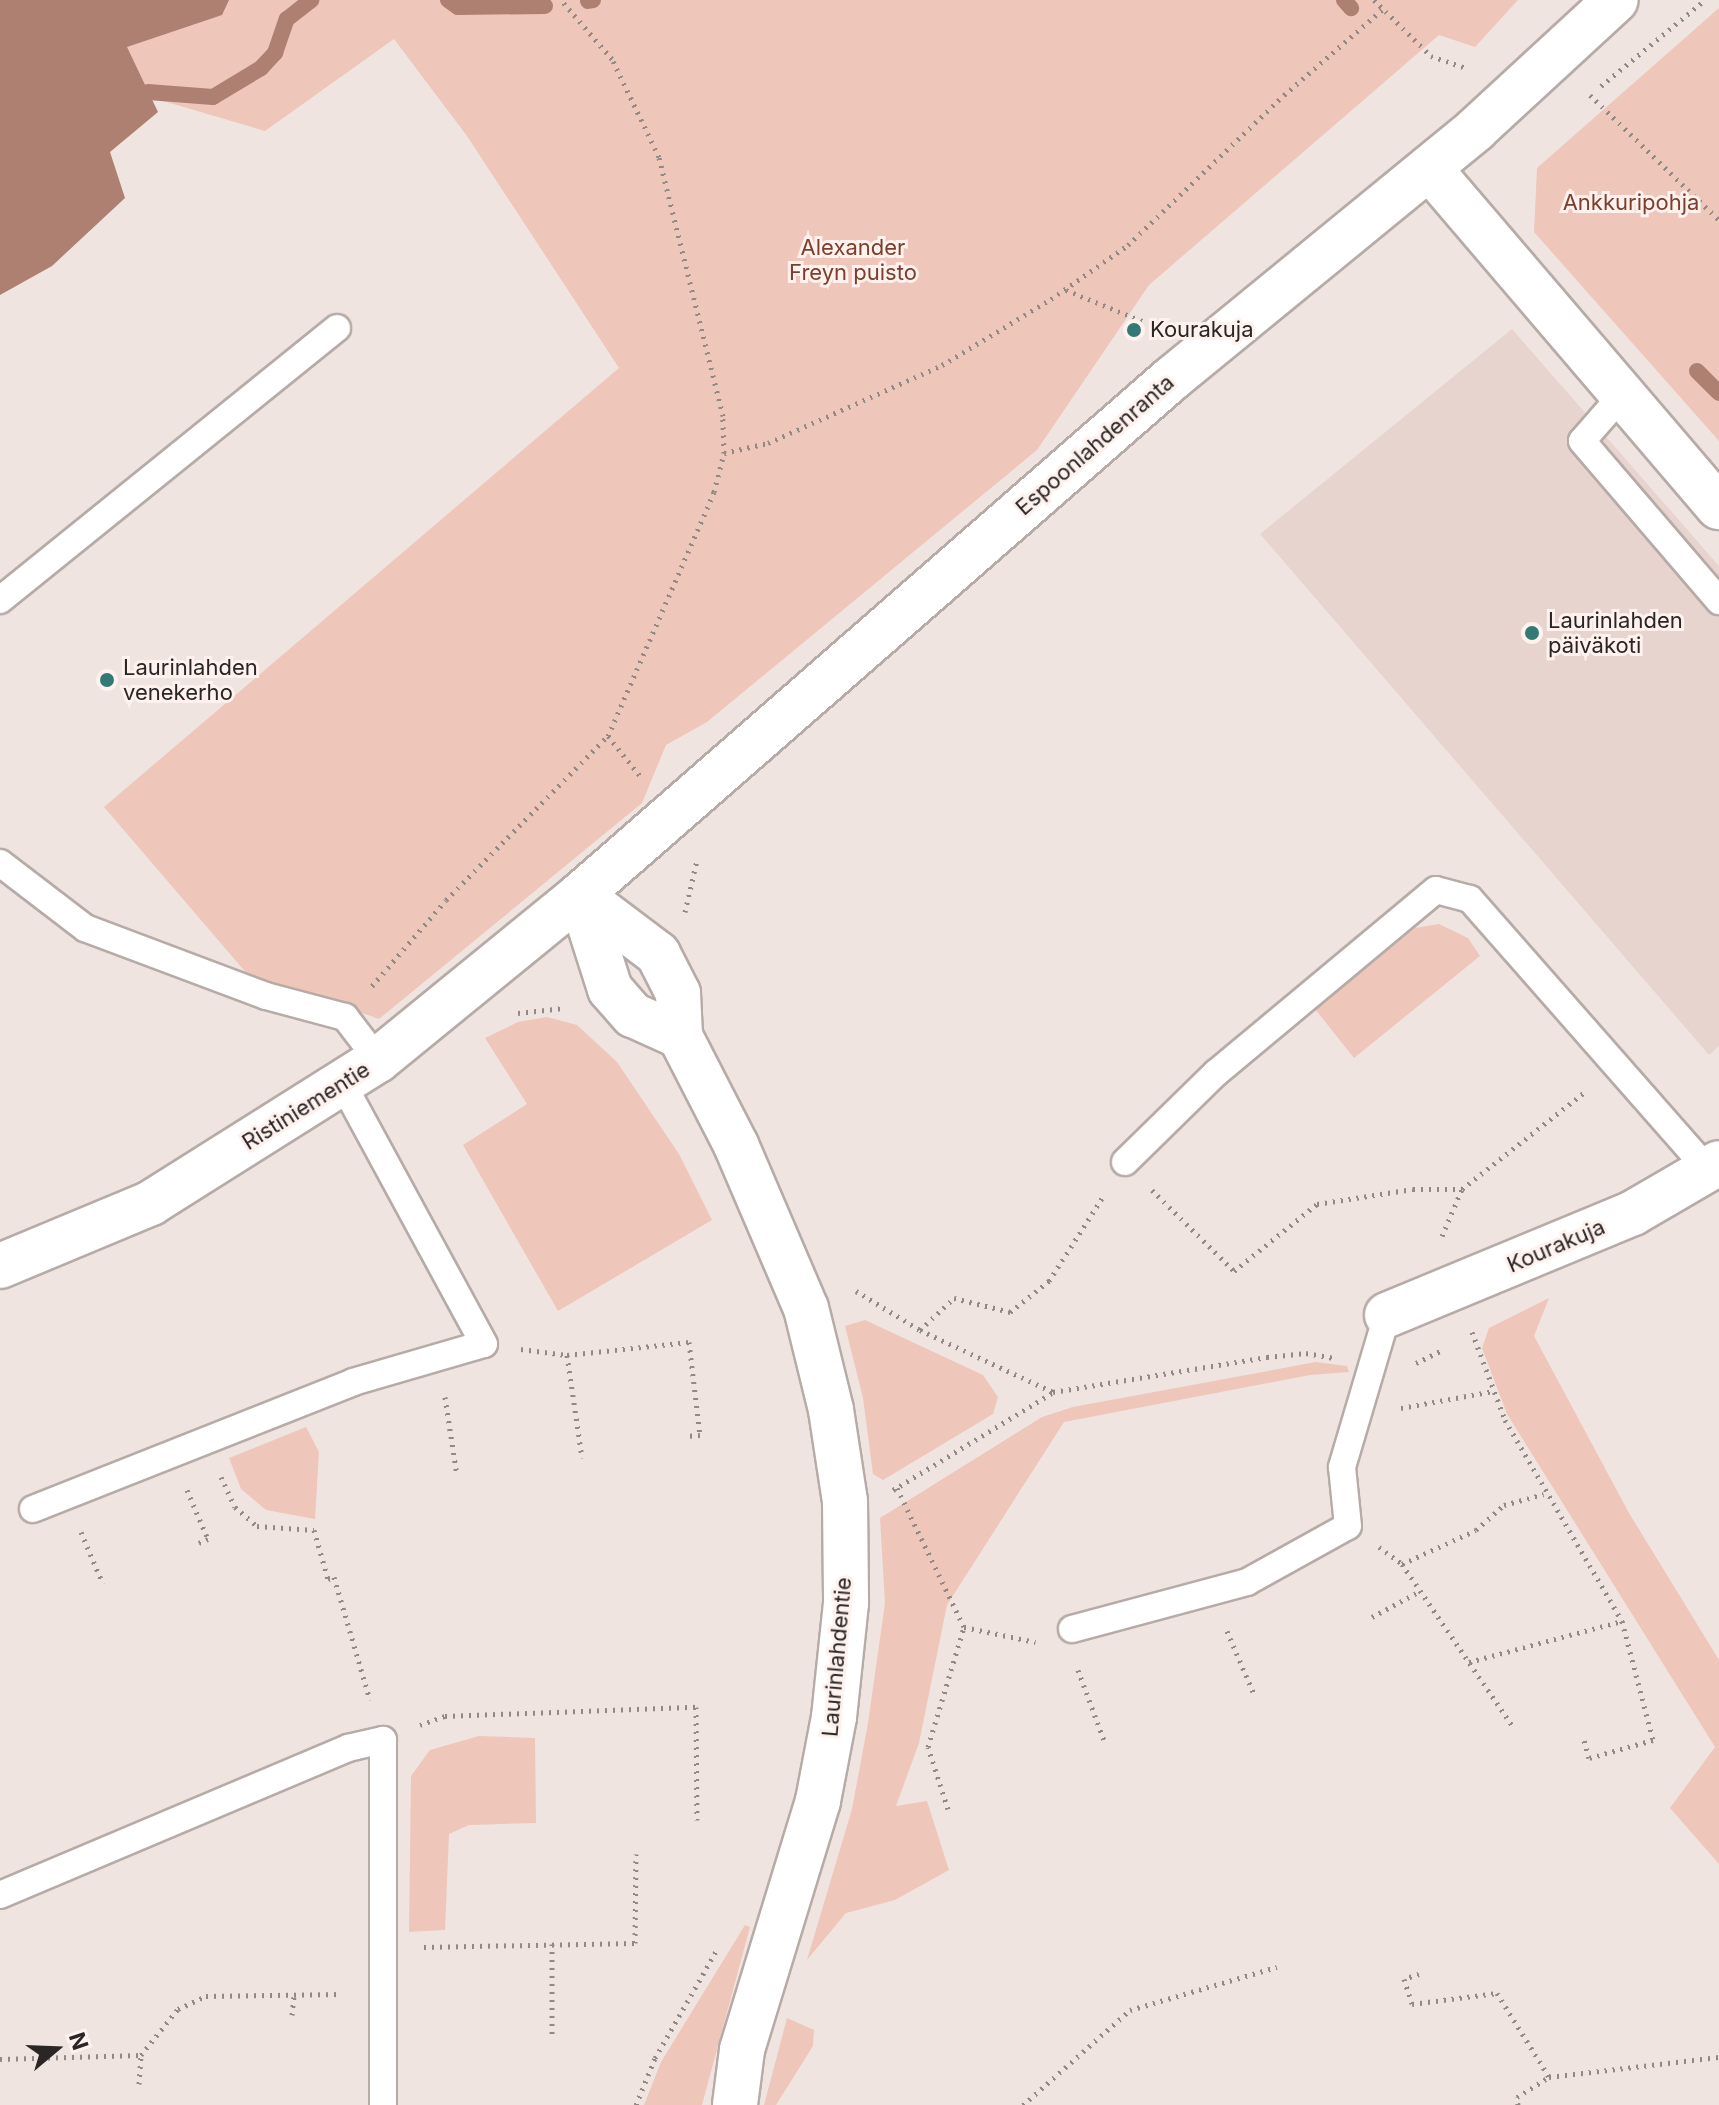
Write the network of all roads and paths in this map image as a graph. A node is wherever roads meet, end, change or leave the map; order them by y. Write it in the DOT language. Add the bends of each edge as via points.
graph roads {
  1 [pos="561,0"];
  2 [pos="1374,0"];
  3 [pos="1616,0"];
  4 [pos="1383,9"];
  5 [pos="1470,69"];
  6 [pos="1590,95"];
  7 [pos="1429,168"];
  8 [pos="1719,220"];
  9 [pos="1065,289"];
  10 [pos="1145,322"];
  11 [pos="337,328"];
  12 [pos="1623,394"];
  13 [pos="724,453"];
  14 [pos="1719,507"];
  15 [pos="0,600"];
  16 [pos="1719,601"];
  17 [pos="608,736"];
  18 [pos="650,788"];
  19 [pos="701,847"];
  20 [pos="0,863"];
  21 [pos="580,895"];
  22 [pos="685,918"];
  23 [pos="393,961"];
  24 [pos="569,1009"];
  25 [pos="505,1016"];
  26 [pos="1618,1065"];
  27 [pos="360,1071"];
  28 [pos="1125,1162"];
  29 [pos="1713,1167"];
  30 [pos="0,1266"];
  31 [pos="852,1283"];
  32 [pos="1387,1315"];
  33 [pos="1480,1324"];
  34 [pos="920,1330"];
  35 [pos="1456,1342"];
  36 [pos="484,1344"];
  37 [pos="567,1355"];
  38 [pos="439,1360"];
  39 [pos="1375,1370"];
  40 [pos="1494,1391"];
  41 [pos="1053,1392"];
  42 [pos="1359,1416"];
  43 [pos="686,1436"];
  44 [pos="204,1439"];
  45 [pos="171,1453"];
  46 [pos="582,1458"];
  47 [pos="457,1475"];
  48 [pos="897,1488"];
  49 [pos="66,1494"];
  50 [pos="1544,1494"];
  51 [pos="845,1501"];
  52 [pos="33,1509"];
  53 [pos="199,1543"];
  54 [pos="1377,1546"];
  55 [pos="1402,1564"];
  56 [pos="103,1584"];
  57 [pos="1420,1591"];
  58 [pos="1372,1617"];
  59 [pos="1622,1621"];
  60 [pos="964,1627"];
  61 [pos="1072,1629"];
  62 [pos="1232,1641"];
  63 [pos="1042,1644"];
  64 [pos="1075,1660"];
  65 [pos="1469,1662"];
  66 [pos="363,1681"];
  67 [pos="1254,1694"];
  68 [pos="1514,1728"];
  69 [pos="383,1740"];
  70 [pos="1584,1740"];
  71 [pos="1105,1743"];
  72 [pos="948,1809"];
  73 [pos="697,1820"];
  74 [pos="636,1854"];
  75 [pos="0,1895"];
  76 [pos="726,1934"];
  77 [pos="552,1944"];
  78 [pos="383,1948"];
  79 [pos="1277,1967"];
  80 [pos="1419,1974"];
  81 [pos="383,1993"];
  82 [pos="294,1995"];
  83 [pos="292,2015"];
  84 [pos="552,2039"];
  85 [pos="141,2055"];
  86 [pos="1719,2057"];
  87 [pos="0,2059"];
  88 [pos="1549,2077"];
  89 [pos="139,2084"];
  90 [pos="383,2105"];
  91 [pos="636,2105"];
  92 [pos="735,2105"];
  93 [pos="1023,2105"];
  94 [pos="1518,2105"];
  1 -- 13 [label="path" via="612,59 659,157 723,416"];
  2 -- 4 [label="path"];
  3 -- 7 [label="street, Espoonlahdenranta"];
  4 -- 5 [label="path" via="1431,56"];
  4 -- 9 [label="path" via="1284,95 1128,245"];
  6 -- 8 [label="path"];
  7 -- 12 [label="street"];
  7 -- 21 [label="street, Espoonlahdenranta" via="1171,379"];
  9 -- 10 [label="path"];
  9 -- 13 [label="path" via="942,365 768,443"];
  11 -- 15 [label="lane"];
  12 -- 14 [label="street"];
  12 -- 16 [label="lane" via="1582,441"];
  13 -- 17 [label="path" via="714,492"];
  17 -- 18 [label="path"];
  17 -- 23 [label="path"];
  19 -- 22 [label="path" via="684,902"];
  20 -- 27 [label="lane" via="85,928 266,996 345,1017"];
  21 -- 27 [label="street, Ristiniementie"];
  21 -- 51 [label="street, Laurinlahdentie" via="610,989 633,1015 680,1036 736,1145 806,1308 831,1410"];
  24 -- 25 [label="path" via="541,1008"];
  26 -- 28 [label="path" via="1462,1189 1413,1189 1317,1204 1234,1271"];
  26 -- 28 [label="lane" via="1470,899 1436,890 1216,1073"];
  26 -- 29 [label="lane"];
  27 -- 30 [label="street, Ristiniementie" via="151,1203"];
  27 -- 36 [label="lane"];
  28 -- 34 [label="path" via="1049,1281 1031,1296 1010,1312 954,1298"];
  29 -- 32 [label="street, Kourakuja" via="1633,1213"];
  31 -- 34 [label="path" via="859,1296"];
  32 -- 39 [label="lane"];
  33 -- 40 [label="path" via="1470,1334"];
  34 -- 41 [label="path"];
  35 -- 39 [label="path" via="1422,1361"];
  36 -- 37 [label="path"];
  36 -- 38 [label="lane"];
  37 -- 43 [label="path" via="689,1342 700,1435"];
  37 -- 46 [label="path"];
  38 -- 44 [label="lane" via="353,1382"];
  38 -- 47 [label="path"];
  39 -- 41 [label="path" via="1306,1353"];
  39 -- 42 [label="lane"];
  40 -- 42 [label="path"];
  40 -- 50 [label="path"];
  41 -- 48 [label="path"];
  42 -- 61 [label="lane" via="1342,1467 1348,1526 1247,1582"];
  44 -- 45 [label="lane"];
  44 -- 66 [label="path" via="243,1518 266,1527 314,1530 328,1579 334,1577"];
  45 -- 49 [label="lane"];
  45 -- 53 [label="path" via="208,1539"];
  48 -- 51 [label="path" via="882,1497"];
  48 -- 60 [label="path"];
  49 -- 52 [label="lane"];
  49 -- 56 [label="path"];
  50 -- 55 [label="path" via="1504,1505 1476,1530"];
  50 -- 59 [label="path"];
  51 -- 92 [label="street, Laurinlahdentie" via="846,1603 834,1717 818,1801 742,2050"];
  54 -- 55 [label="path"];
  55 -- 57 [label="path"];
  57 -- 58 [label="path"];
  57 -- 65 [label="path"];
  59 -- 65 [label="path"];
  59 -- 70 [label="path" via="1653,1740 1589,1758"];
  60 -- 63 [label="path"];
  60 -- 72 [label="path" via="928,1747"];
  62 -- 67 [label="path"];
  64 -- 71 [label="path"];
  65 -- 68 [label="path"];
  69 -- 73 [label="path" via="445,1716 696,1707"];
  69 -- 75 [label="lane" via="348,1748"];
  69 -- 78 [label="lane"];
  74 -- 77 [label="path" via="635,1943"];
  76 -- 91 [label="path" via="655,2058"];
  77 -- 78 [label="path"];
  77 -- 84 [label="path"];
  78 -- 81 [label="lane"];
  79 -- 93 [label="path" via="1130,2010"];
  80 -- 88 [label="path" via="1404,1979 1412,2004 1497,1993"];
  81 -- 82 [label="path"];
  81 -- 90 [label="lane"];
  82 -- 83 [label="path"];
  82 -- 85 [label="path" via="206,1996 178,2009"];
  85 -- 87 [label="path"];
  85 -- 89 [label="path"];
  86 -- 88 [label="path"];
  88 -- 94 [label="path" via="1517,2097"];
}
